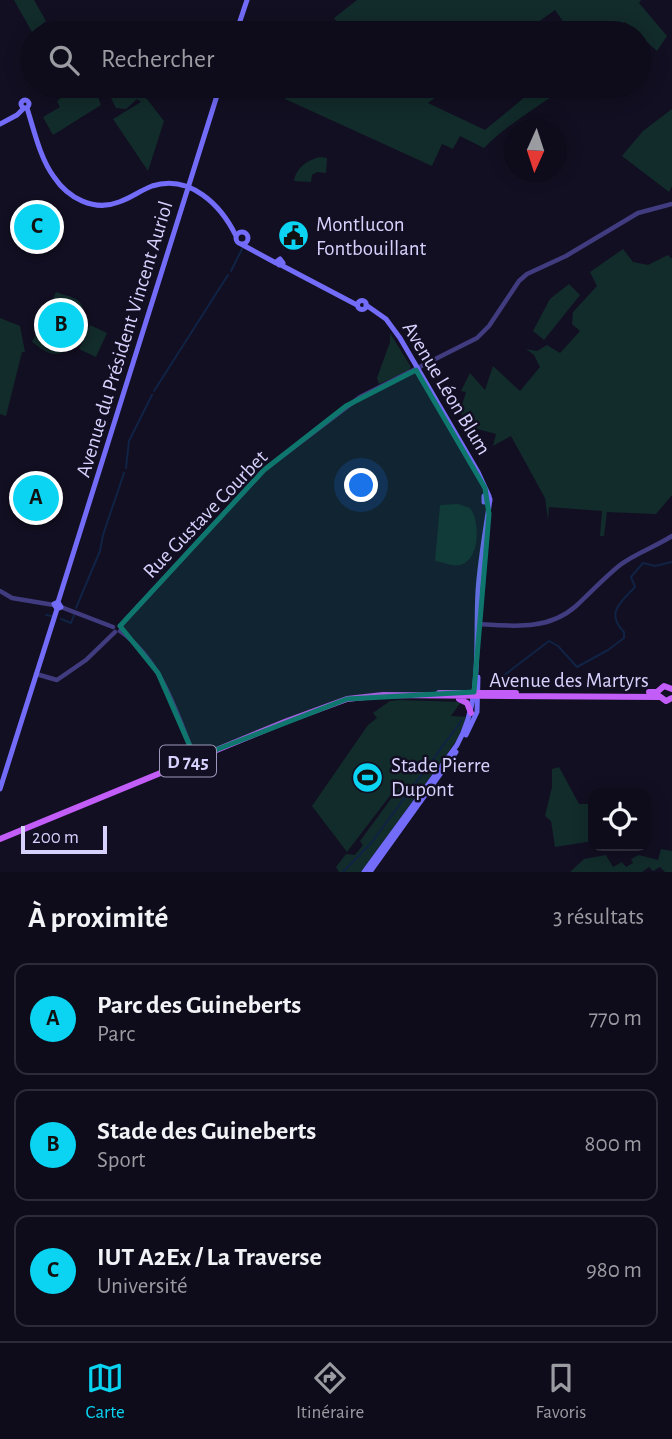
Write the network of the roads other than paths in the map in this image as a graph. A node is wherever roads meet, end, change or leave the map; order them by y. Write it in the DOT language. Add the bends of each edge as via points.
graph roads {
  1 [pos="247,0"];
  2 [pos="240,21"];
  3 [pos="216,98"];
  4 [pos="24,107"];
  5 [pos="17,115"];
  6 [pos="10,118"];
  7 [pos="32,122"];
  8 [pos="0,124"];
  9 [pos="172,184"];
  10 [pos="188,187"];
  11 [pos="186,194"];
  12 [pos="672,204"];
  13 [pos="236,233"];
  14 [pos="248,239"];
  15 [pos="241,244"];
  16 [pos="279,262"];
  17 [pos="418,370"];
  18 [pos="672,536"];
  19 [pos="0,591"];
  20 [pos="57,606"];
  21 [pos="477,626"];
  22 [pos="117,629"];
  23 [pos="36,674"];
  24 [pos="672,689"];
  25 [pos="659,694"];
  26 [pos="478,695"];
  27 [pos="399,696"];
  28 [pos="451,697"];
  29 [pos="672,698"];
  30 [pos="473,712"];
  31 [pos="195,758"];
  32 [pos="0,789"];
  33 [pos="0,839"];
  34 [pos="364,872"];
  35 [pos="370,872"];
  1 -- 2 [label="main road"];
  3 -- 10 [label="main road, Avenue du Président Vincent Auriol"];
  4 -- 5 [label="main road"];
  4 -- 6 [label="main road"];
  4 -- 7 [label="main road"];
  5 -- 6 [label="main road"];
  5 -- 7 [label="main road"];
  6 -- 8 [label="main road"];
  7 -- 9 [label="main road" via="52,175 64,190 83,201 115,204 152,186"];
  9 -- 10 [label="main road"];
  9 -- 11 [label="main road"];
  10 -- 11 [label="main road, Avenue du Président Vincent Auriol"];
  10 -- 13 [label="main road, Avenue Léon Blum" via="203,193"];
  11 -- 20 [label="main road, Avenue du Président Vincent Auriol"];
  12 -- 17 [label="street, Rue Gustave Courbet" via="638,213 527,274 477,338"];
  13 -- 14 [label="main road, Avenue Léon Blum" via="246,234"];
  13 -- 15 [label="main road, Avenue Léon Blum"];
  14 -- 15 [label="main road"];
  14 -- 16 [label="main road, Avenue Léon Blum"];
  15 -- 16 [label="main road, Avenue Léon Blum"];
  16 -- 17 [label="main road, Avenue Léon Blum" via="358,303 363,301 390,328"];
  17 -- 21 [label="main road, Avenue Léon Blum" via="478,472 487,499"];
  17 -- 22 [label="street, Rue Gustave Courbet" via="353,402 264,470"];
  18 -- 21 [label="street" via="635,555 552,620 524,626"];
  19 -- 20 [label="street" via="12,598"];
  20 -- 22 [label="street"];
  20 -- 23 [label="main road, Avenue du Président Vincent Auriol"];
  21 -- 26 [label="main road, Avenue Léon Blum"];
  22 -- 23 [label="street, Rue Gustave Courbet" via="86,660 57,680"];
  22 -- 31 [label="street" via="141,649 158,673"];
  23 -- 32 [label="main road, Avenue du Président Vincent Auriol"];
  24 -- 25 [label="main road" via="666,686"];
  25 -- 26 [label="main road, Avenue des Martyrs / D 745"];
  25 -- 29 [label="main road" via="666,701"];
  26 -- 27 [label="main road, D 745"];
  26 -- 28 [label="main road, D 745"];
  26 -- 30 [label="main road, Avenue Léon Blum"];
  26 -- 30 [label="main road"];
  27 -- 28 [label="main road, D 745"];
  27 -- 31 [label="main road, D 745" via="348,699"];
  28 -- 30 [label="main road" via="465,702"];
  30 -- 34 [label="main road" via="457,745"];
  30 -- 35 [label="main road" via="460,746"];
  31 -- 33 [label="main road, D 745"];
}
